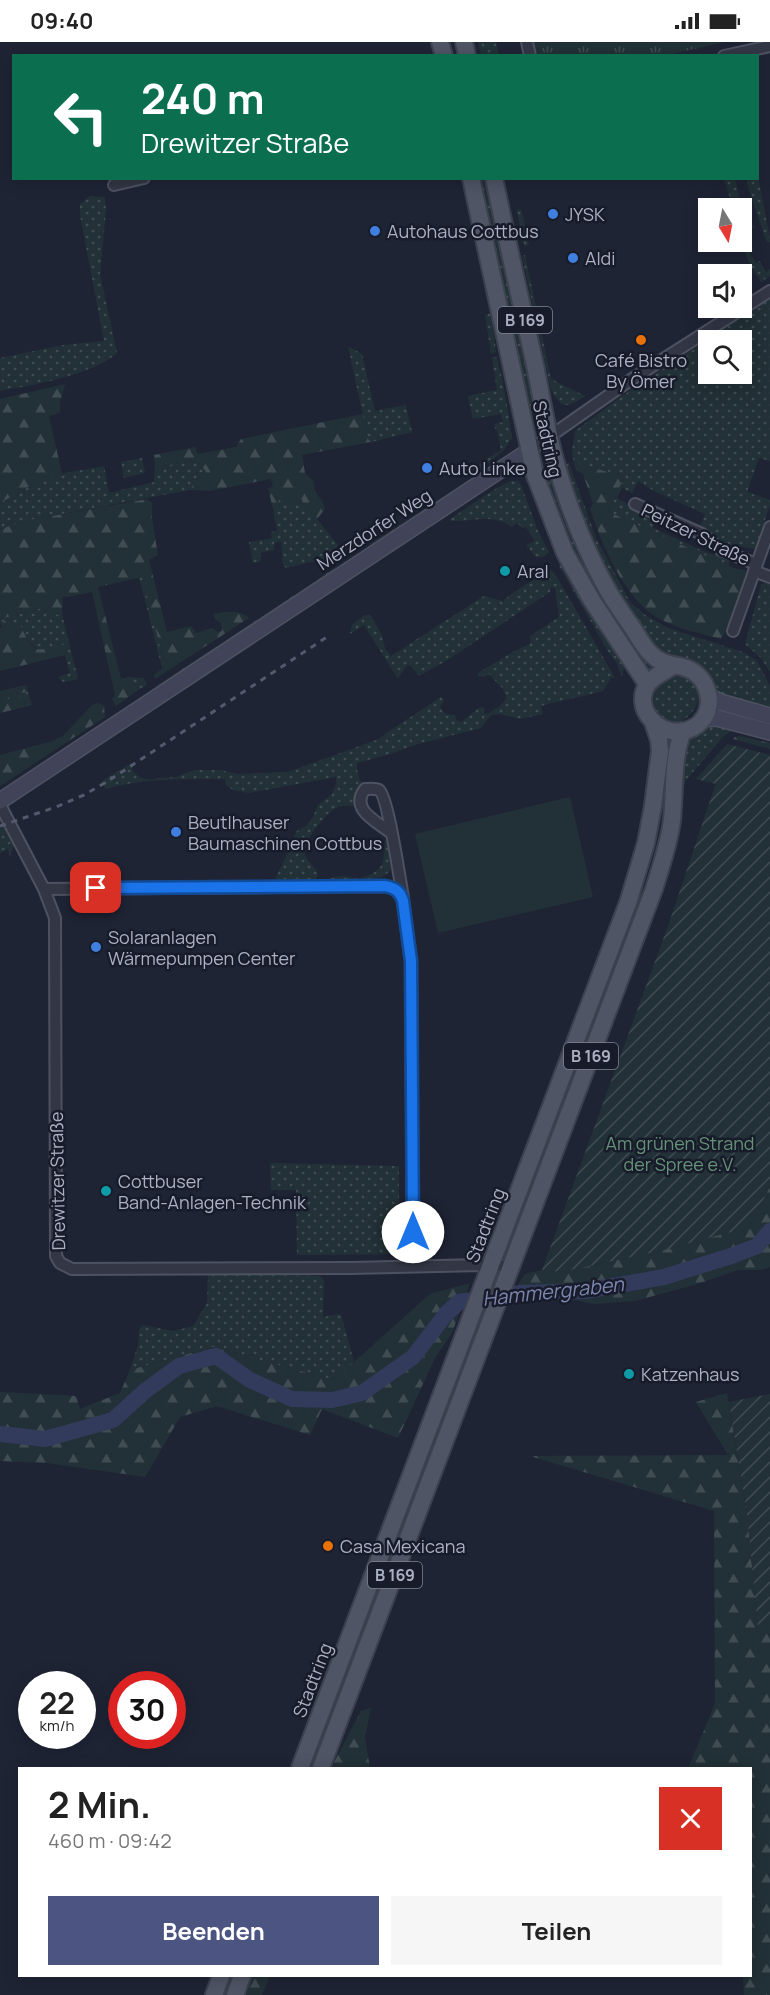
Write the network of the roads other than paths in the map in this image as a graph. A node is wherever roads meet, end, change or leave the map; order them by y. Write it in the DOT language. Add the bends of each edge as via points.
graph roads {
  1 [pos="770,46"];
  2 [pos="733,54"];
  3 [pos="135,180"];
  4 [pos="471,180"];
  5 [pos="494,180"];
  6 [pos="114,185"];
  7 [pos="770,291"];
  8 [pos="550,437"];
  9 [pos="529,451"];
  10 [pos="635,504"];
  11 [pos="770,527"];
  12 [pos="755,568"];
  13 [pos="770,577"];
  14 [pos="733,631"];
  15 [pos="673,666"];
  16 [pos="647,684"];
  17 [pos="709,696"];
  18 [pos="770,716"];
  19 [pos="702,719"];
  20 [pos="653,722"];
  21 [pos="683,731"];
  22 [pos="770,732"];
  23 [pos="0,803"];
  24 [pos="391,834"];
  25 [pos="44,889"];
  26 [pos="403,901"];
  27 [pos="413,1266"];
  28 [pos="488,1272"];
  29 [pos="510,1273"];
  30 [pos="349,1638"];
  31 [pos="368,1646"];
  32 [pos="300,1767"];
  33 [pos="321,1767"];
  34 [pos="221,1977"];
  35 [pos="242,1977"];
  36 [pos="214,1995"];
  37 [pos="235,1995"];
  1 -- 2 [label="street"];
  3 -- 6 [label="street"];
  4 -- 9 [label="main road, Stadtring / B 169"];
  5 -- 8 [label="main road, Stadtring / B 169"];
  7 -- 8 [label="street, Merzdorfer Weg"];
  8 -- 9 [label="street, Merzdorfer Weg"];
  8 -- 15 [label="main road, Stadtring / B 169" via="556,466 580,531 608,590 649,652 659,662"];
  9 -- 16 [label="main road, Stadtring / B 169" via="565,553"];
  9 -- 23 [label="street, Merzdorfer Weg"];
  10 -- 12 [label="street, Peitzer Straße" via="702,534"];
  11 -- 12 [label="street, Peitzer Straße"];
  12 -- 13 [label="street, Peitzer Straße"];
  12 -- 14 [label="street, Peitzer Straße"];
  15 -- 16 [label="main road"];
  15 -- 17 [label="main road, Stadtring / B 169" via="693,671 702,679"];
  16 -- 20 [label="main road, Stadtring / B 169" via="644,703"];
  17 -- 18 [label="street"];
  17 -- 19 [label="main road" via="709,709"];
  19 -- 21 [label="main road"];
  19 -- 22 [label="street" via="717,718"];
  20 -- 21 [label="main road" via="668,731"];
  20 -- 28 [label="main road, Stadtring / B 169" via="660,751 646,843 624,914"];
  21 -- 29 [label="main road, B 169" via="677,747 670,829 654,889"];
  23 -- 25 [label="street, Drewitzer Straße"];
  24 -- 26 [label="street"];
  25 -- 26 [label="street" via="385,886 396,889"];
  25 -- 27 [label="street, Drewitzer Straße" via="55,918 56,1256 60,1263 72,1269"];
  26 -- 27 [label="street" via="411,961"];
  27 -- 28 [label="street, Drewitzer Straße"];
  28 -- 29 [label="street, Drewitzer Straße"];
  28 -- 30 [label="main road, Stadtring / B 169"];
  29 -- 31 [label="main road, B 169"];
  30 -- 31 [label="street"];
  30 -- 32 [label="main road, Stadtring / B 169"];
  31 -- 33 [label="main road, B 169"];
  34 -- 36 [label="main road"];
  35 -- 37 [label="main road"];
}
